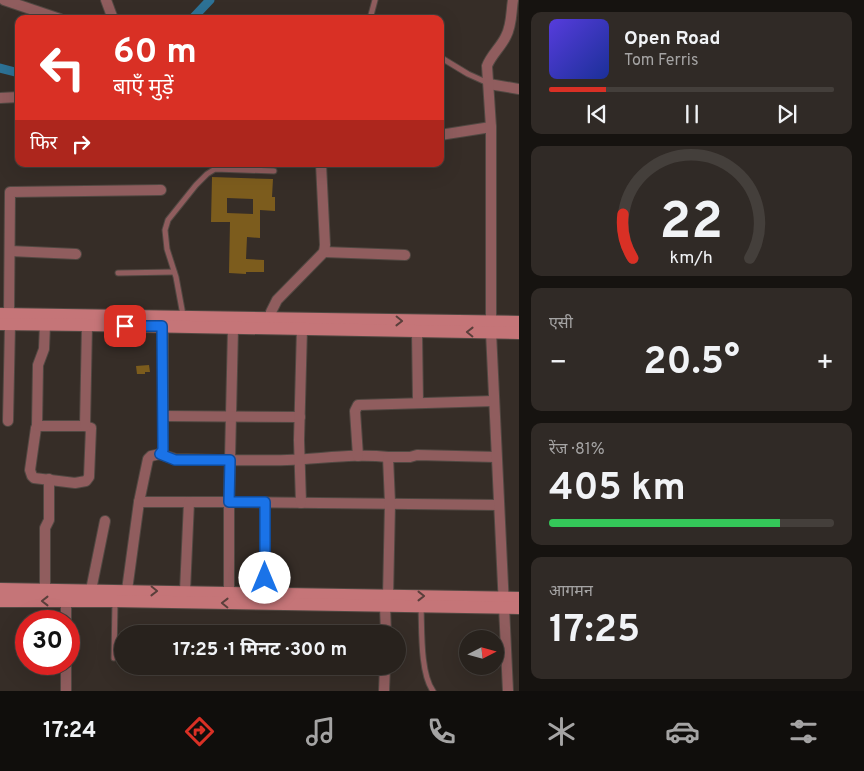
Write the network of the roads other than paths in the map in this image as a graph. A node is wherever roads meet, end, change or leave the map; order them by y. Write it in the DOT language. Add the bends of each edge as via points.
graph roads {
  1 [pos="4,0"];
  2 [pos="374,0"];
  3 [pos="513,0"];
  4 [pos="110,1"];
  5 [pos="48,15"];
  6 [pos="112,15"];
  7 [pos="372,15"];
  8 [pos="444,59"];
  9 [pos="489,84"];
  10 [pos="519,89"];
  11 [pos="0,98"];
  12 [pos="15,98"];
  13 [pos="491,127"];
  14 [pos="444,134"];
  15 [pos="321,167"];
  16 [pos="274,171"];
  17 [pos="162,190"];
  18 [pos="5,192"];
  19 [pos="6,246"];
  20 [pos="324,252"];
  21 [pos="76,254"];
  22 [pos="405,255"];
  23 [pos="174,272"];
  24 [pos="118,273"];
  25 [pos="184,318"];
  26 [pos="5,319"];
  27 [pos="270,319"];
  28 [pos="214,322"];
  29 [pos="519,322"];
  30 [pos="45,324"];
  31 [pos="87,324"];
  32 [pos="162,326"];
  33 [pos="491,327"];
  34 [pos="233,328"];
  35 [pos="302,328"];
  36 [pos="417,332"];
  37 [pos="519,333"];
  38 [pos="494,401"];
  39 [pos="418,403"];
  40 [pos="163,416"];
  41 [pos="231,416"];
  42 [pos="300,417"];
  43 [pos="8,421"];
  44 [pos="38,426"];
  45 [pos="85,426"];
  46 [pos="160,454"];
  47 [pos="358,456"];
  48 [pos="388,457"];
  49 [pos="496,457"];
  50 [pos="230,460"];
  51 [pos="299,460"];
  52 [pos="49,480"];
  53 [pos="139,502"];
  54 [pos="189,502"];
  55 [pos="229,502"];
  56 [pos="265,502"];
  57 [pos="301,503"];
  58 [pos="390,503"];
  59 [pos="498,504"];
  60 [pos="105,521"];
  61 [pos="265,578"];
  62 [pos="0,589"];
  63 [pos="45,589"];
  64 [pos="91,590"];
  65 [pos="127,590"];
  66 [pos="185,591"];
  67 [pos="230,592"];
  68 [pos="66,595"];
  69 [pos="519,598"];
  70 [pos="0,601"];
  71 [pos="387,601"];
  72 [pos="114,602"];
  73 [pos="503,603"];
  74 [pos="421,606"];
  75 [pos="519,608"];
  76 [pos="66,610"];
  77 [pos="114,625"];
  78 [pos="386,625"];
  79 [pos="66,675"];
  80 [pos="385,675"];
  81 [pos="66,691"];
  82 [pos="384,691"];
  83 [pos="432,691"];
  84 [pos="508,691"];
  1 -- 5 [label="street"];
  2 -- 7 [label="lane"];
  3 -- 9 [label="street" via="510,27 487,66"];
  4 -- 6 [label="street"];
  8 -- 9 [label="lane"];
  9 -- 10 [label="street"];
  9 -- 13 [label="street"];
  11 -- 12 [label="street"];
  13 -- 14 [label="street"];
  13 -- 33 [label="street"];
  15 -- 20 [label="street"];
  16 -- 23 [label="lane" via="215,169 196,185 168,220 165,230 166,249"];
  17 -- 18 [label="street"];
  18 -- 19 [label="street"];
  19 -- 21 [label="street"];
  19 -- 26 [label="street"];
  20 -- 22 [label="street"];
  20 -- 27 [label="street" via="277,300"];
  23 -- 24 [label="lane"];
  23 -- 25 [label="lane"];
  25 -- 26 [label="street"];
  25 -- 28 [label="street"];
  26 -- 30 [label="street"];
  26 -- 43 [label="street"];
  27 -- 28 [label="street"];
  27 -- 33 [label="street, one-way"];
  28 -- 32 [label="street"];
  28 -- 34 [label="street"];
  29 -- 33 [label="street"];
  30 -- 31 [label="street"];
  30 -- 44 [label="street" via="44,349 38,365"];
  31 -- 32 [label="street"];
  31 -- 45 [label="street"];
  32 -- 40 [label="street"];
  33 -- 36 [label="street, one-way"];
  33 -- 37 [label="street"];
  33 -- 38 [label="street"];
  34 -- 35 [label="street"];
  34 -- 41 [label="street"];
  35 -- 36 [label="street"];
  35 -- 42 [label="street"];
  36 -- 39 [label="street"];
  38 -- 39 [label="street"];
  38 -- 49 [label="street"];
  39 -- 47 [label="street" via="358,405 355,411"];
  40 -- 41 [label="street"];
  40 -- 46 [label="street" via="163,450"];
  41 -- 42 [label="street"];
  41 -- 50 [label="street"];
  42 -- 51 [label="street"];
  44 -- 45 [label="street"];
  44 -- 52 [label="street" via="31,473 34,478"];
  45 -- 52 [label="street" via="91,430 88,479 75,483"];
  46 -- 50 [label="street" via="175,460"];
  46 -- 53 [label="street" via="148,459"];
  47 -- 48 [label="street"];
  47 -- 51 [label="street"];
  48 -- 49 [label="street"];
  48 -- 58 [label="street"];
  49 -- 59 [label="street"];
  50 -- 51 [label="street"];
  50 -- 55 [label="street"];
  51 -- 57 [label="street"];
  52 -- 63 [label="street"];
  53 -- 54 [label="street"];
  53 -- 65 [label="street"];
  54 -- 55 [label="street"];
  54 -- 66 [label="street"];
  55 -- 56 [label="street"];
  55 -- 67 [label="street"];
  56 -- 57 [label="street"];
  56 -- 61 [label="street"];
  57 -- 58 [label="street"];
  58 -- 59 [label="street"];
  58 -- 71 [label="street"];
  59 -- 73 [label="street"];
  60 -- 64 [label="street"];
  62 -- 63 [label="street"];
  63 -- 68 [label="street"];
  64 -- 65 [label="street"];
  64 -- 68 [label="street"];
  65 -- 66 [label="street, one-way"];
  66 -- 67 [label="street"];
  67 -- 71 [label="street"];
  68 -- 70 [label="street, one-way"];
  68 -- 72 [label="street"];
  68 -- 76 [label="street"];
  69 -- 73 [label="street"];
  71 -- 72 [label="street, one-way"];
  71 -- 73 [label="street, one-way" via="421,596"];
  71 -- 74 [label="street"];
  71 -- 78 [label="street"];
  72 -- 77 [label="lane"];
  73 -- 74 [label="street"];
  73 -- 75 [label="street"];
  73 -- 84 [label="street"];
  74 -- 83 [label="lane" via="425,673"];
  79 -- 81 [label="street"];
  80 -- 82 [label="street"];
}
